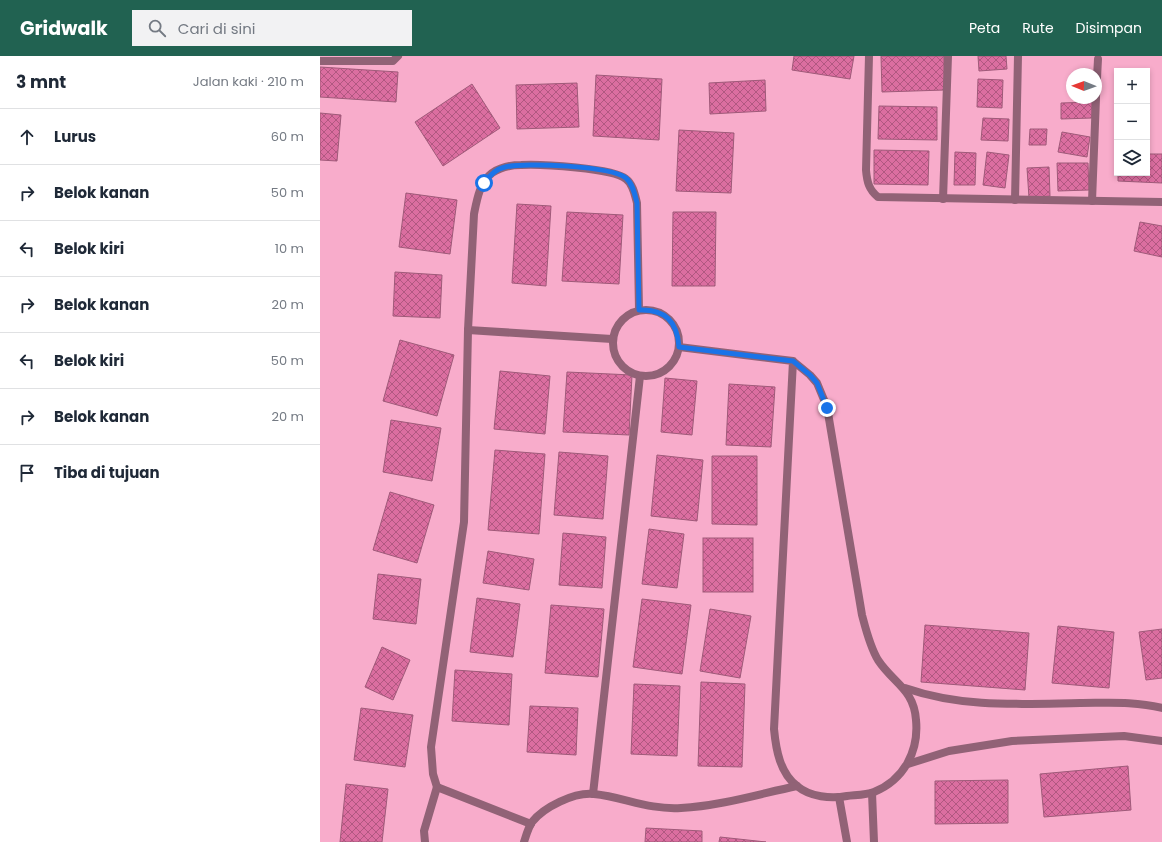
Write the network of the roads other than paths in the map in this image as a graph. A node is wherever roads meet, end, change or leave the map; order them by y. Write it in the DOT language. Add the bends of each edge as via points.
graph roads {
  1 [pos="398,56"];
  2 [pos="869,56"];
  3 [pos="948,56"];
  4 [pos="1018,56"];
  5 [pos="1098,60"];
  6 [pos="320,61"];
  7 [pos="1098,68"];
  8 [pos="1096,104"];
  9 [pos="943,199"];
  10 [pos="1015,200"];
  11 [pos="1092,201"];
  12 [pos="1162,202"];
  13 [pos="639,310"];
  14 [pos="468,330"];
  15 [pos="612,338"];
  16 [pos="679,347"];
  17 [pos="793,361"];
  18 [pos="640,376"];
  19 [pos="905,688"];
  20 [pos="1162,708"];
  21 [pos="1162,741"];
  22 [pos="908,764"];
  23 [pos="797,786"];
  24 [pos="437,787"];
  25 [pos="872,793"];
  26 [pos="593,794"];
  27 [pos="839,798"];
  28 [pos="531,824"];
  29 [pos="425,842"];
  30 [pos="524,842"];
  31 [pos="847,842"];
  32 [pos="874,842"];
  1 -- 6 [label="street" via="383,62"];
  2 -- 9 [label="street" via="866,170 872,193 878,197 888,198"];
  3 -- 9 [label="street"];
  4 -- 10 [label="street"];
  5 -- 7 [label="street"];
  8 -- 11 [label="street"];
  9 -- 10 [label="street"];
  10 -- 11 [label="street"];
  11 -- 12 [label="street"];
  13 -- 14 [label="street" via="637,203 627,179 601,170 522,164 503,167 492,173 477,196"];
  13 -- 15 [label="street" via="626,315 617,325"];
  13 -- 16 [label="street" via="652,309 664,314 673,323 678,334"];
  14 -- 15 [label="street"];
  14 -- 24 [label="street" via="464,522 431,747 433,774"];
  15 -- 18 [label="street" via="613,351 618,363"];
  16 -- 17 [label="street"];
  16 -- 18 [label="street" via="675,360 666,370 653,376"];
  17 -- 19 [label="street" via="817,383 827,408 862,614 870,641 887,672"];
  17 -- 23 [label="street" via="774,729 775,746 780,762"];
  18 -- 26 [label="street"];
  19 -- 20 [label="street" via="944,700 979,704 1129,702"];
  19 -- 22 [label="street" via="916,719 915,749"];
  21 -- 22 [label="street" via="1124,736 1012,741 949,752"];
  22 -- 25 [label="street" via="897,777"];
  23 -- 26 [label="street" via="680,808 644,806"];
  23 -- 27 [label="street" via="808,792"];
  24 -- 28 [label="street"];
  24 -- 29 [label="street" via="424,831"];
  25 -- 27 [label="street"];
  25 -- 32 [label="street"];
  26 -- 28 [label="street" via="559,802 543,811"];
  27 -- 31 [label="street"];
  28 -- 30 [label="street"];
}
